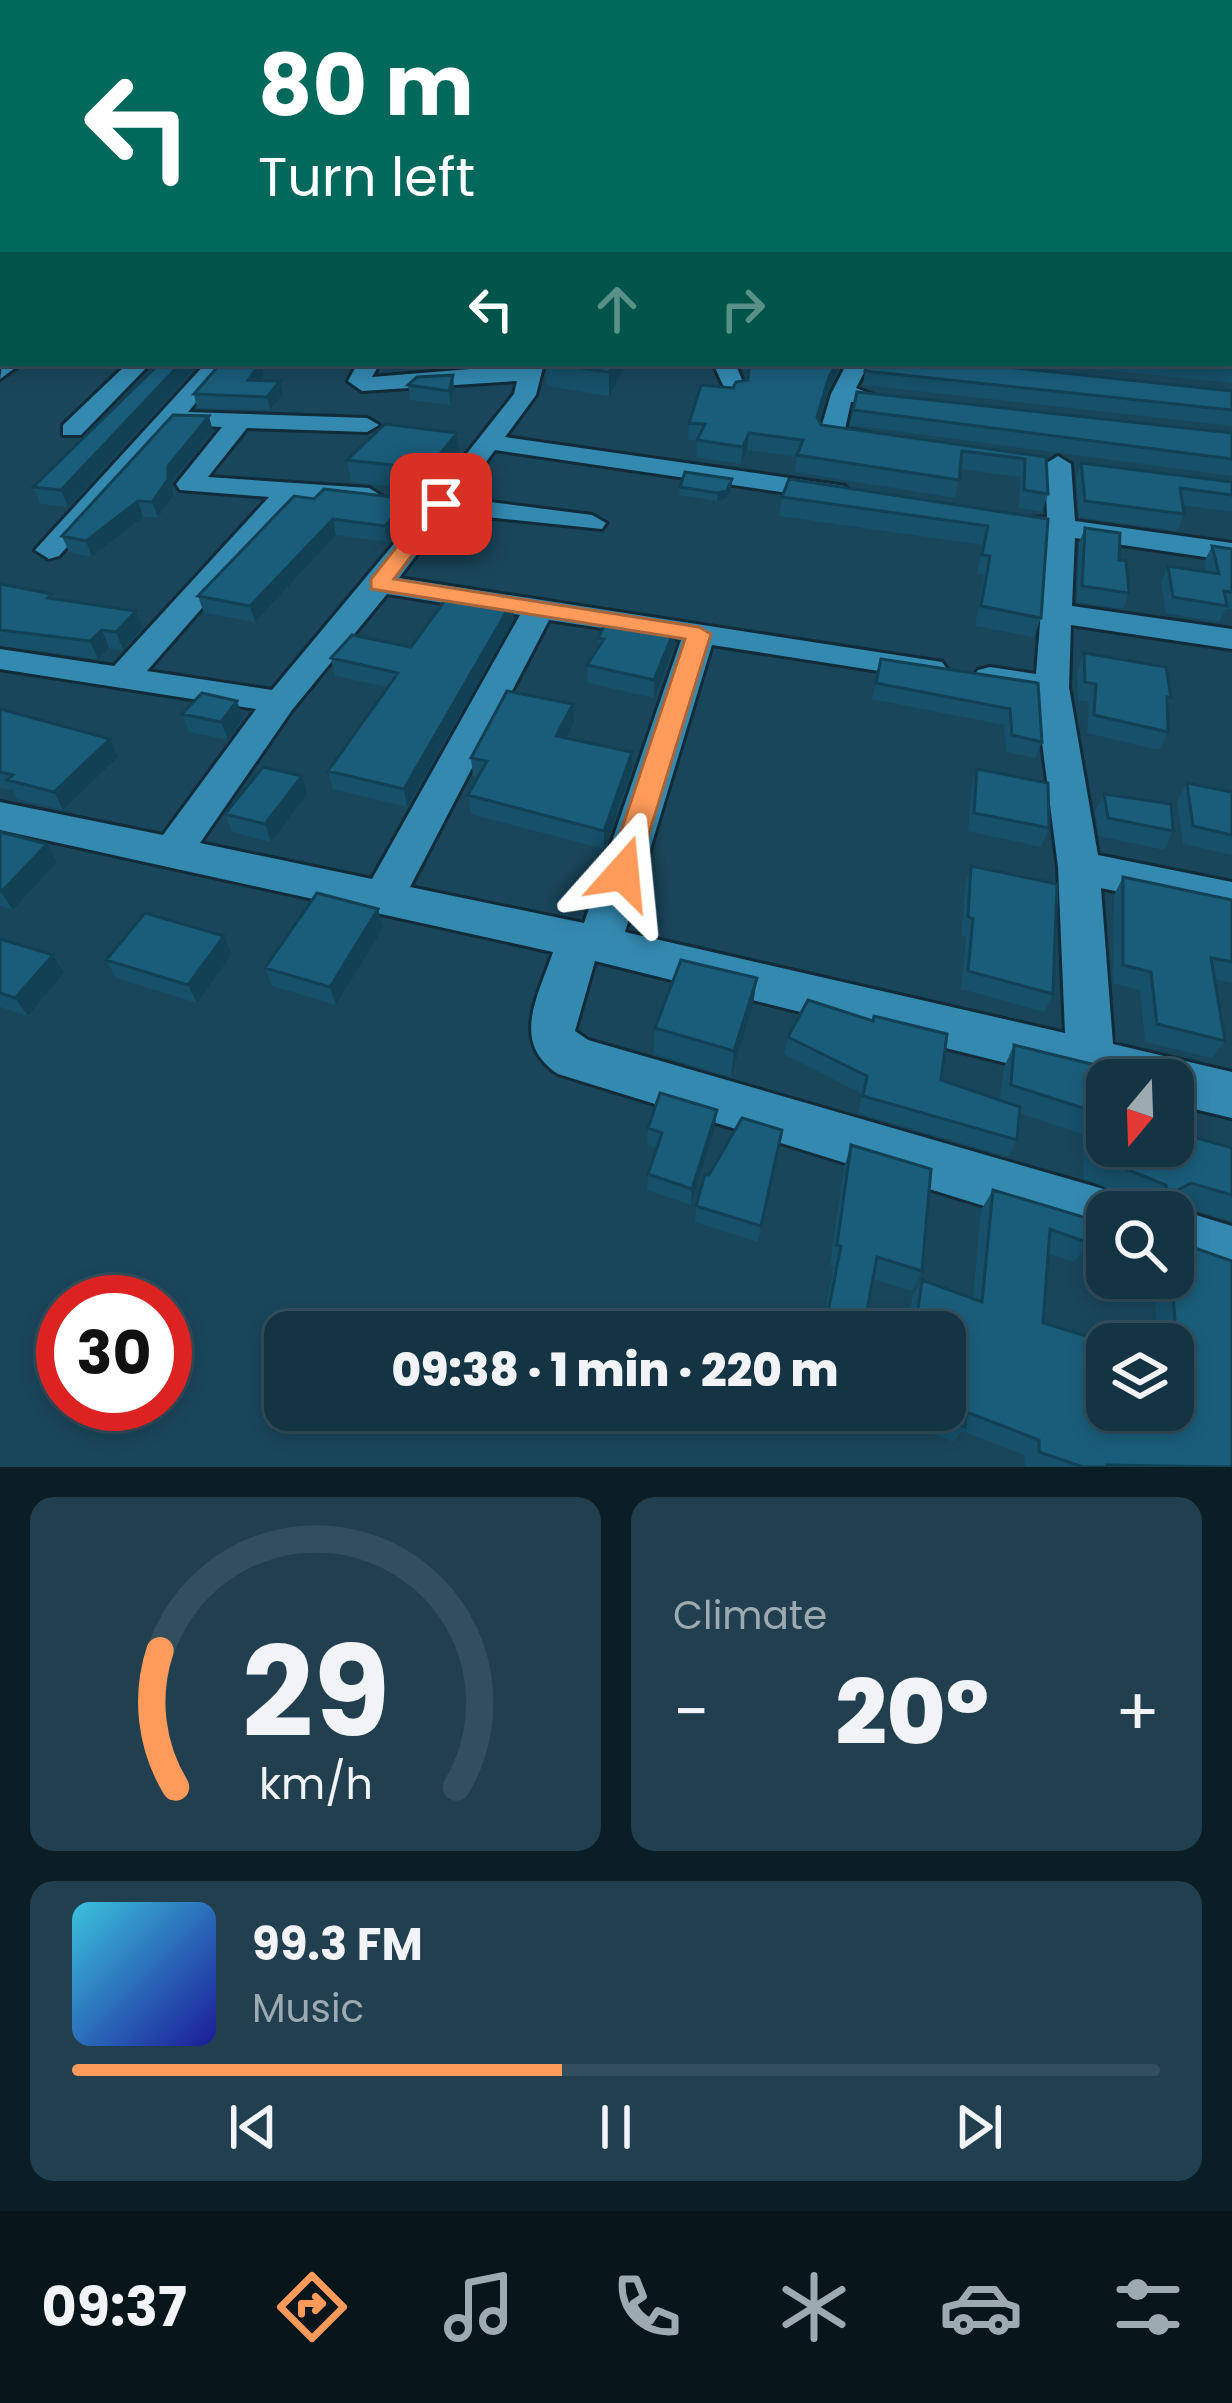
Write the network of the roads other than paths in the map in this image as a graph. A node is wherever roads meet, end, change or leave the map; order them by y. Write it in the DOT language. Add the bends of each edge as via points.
graph roads {
  1 [pos="137,366"];
  2 [pos="215,366"];
  3 [pos="367,366"];
  4 [pos="725,366"];
  5 [pos="856,366"];
  6 [pos="532,369"];
  7 [pos="736,388"];
  8 [pos="842,394"];
  9 [pos="889,399"];
  10 [pos="170,418"];
  11 [pos="240,421"];
  12 [pos="367,424"];
  13 [pos="72,430"];
  14 [pos="489,442"];
  15 [pos="899,444"];
  16 [pos="1058,464"];
  17 [pos="292,488"];
  18 [pos="874,498"];
  19 [pos="441,504"];
  20 [pos="1014,520"];
  21 [pos="592,523"];
  22 [pos="1060,528"];
  23 [pos="49,550"];
  24 [pos="1232,552"];
  25 [pos="379,584"];
  26 [pos="539,610"];
  27 [pos="1054,613"];
  28 [pos="699,634"];
  29 [pos="1232,639"];
  30 [pos="0,659"];
  31 [pos="120,680"];
  32 [pos="1052,687"];
  33 [pos="280,702"];
  34 [pos="0,816"];
  35 [pos="174,850"];
  36 [pos="1079,867"];
  37 [pos="382,899"];
  38 [pos="1232,899"];
  39 [pos="589,942"];
  40 [pos="1090,1058"];
  41 [pos="1232,1095"];
  42 [pos="1086,1210"];
  43 [pos="1194,1242"];
  44 [pos="1232,1254"];
  1 -- 13 [label="street"];
  2 -- 10 [label="street"];
  3 -- 6 [label="street" via="362,384"];
  4 -- 7 [label="street"];
  5 -- 8 [label="street"];
  6 -- 14 [label="street" via="525,395"];
  8 -- 9 [label="street"];
  8 -- 15 [label="street" via="831,435"];
  10 -- 11 [label="street"];
  10 -- 23 [label="street"];
  11 -- 12 [label="street"];
  11 -- 17 [label="street" via="189,484"];
  14 -- 18 [label="street"];
  14 -- 19 [label="street"];
  16 -- 22 [label="street"];
  17 -- 19 [label="street"];
  17 -- 31 [label="street"];
  19 -- 21 [label="street"];
  19 -- 25 [label="street"];
  20 -- 22 [label="street"];
  22 -- 24 [label="street"];
  22 -- 27 [label="street"];
  25 -- 26 [label="street"];
  25 -- 33 [label="street"];
  26 -- 28 [label="street"];
  26 -- 37 [label="street"];
  27 -- 29 [label="street"];
  27 -- 32 [label="street"];
  28 -- 32 [label="street"];
  28 -- 39 [label="street"];
  30 -- 31 [label="street"];
  31 -- 33 [label="street"];
  32 -- 36 [label="street"];
  33 -- 35 [label="street"];
  34 -- 35 [label="street"];
  35 -- 37 [label="street"];
  36 -- 38 [label="street"];
  36 -- 40 [label="street"];
  37 -- 39 [label="street"];
  39 -- 40 [label="street"];
  39 -- 42 [label="street" via="551,1031 556,1046 575,1058"];
  40 -- 41 [label="street"];
  43 -- 44 [label="street"];
}
